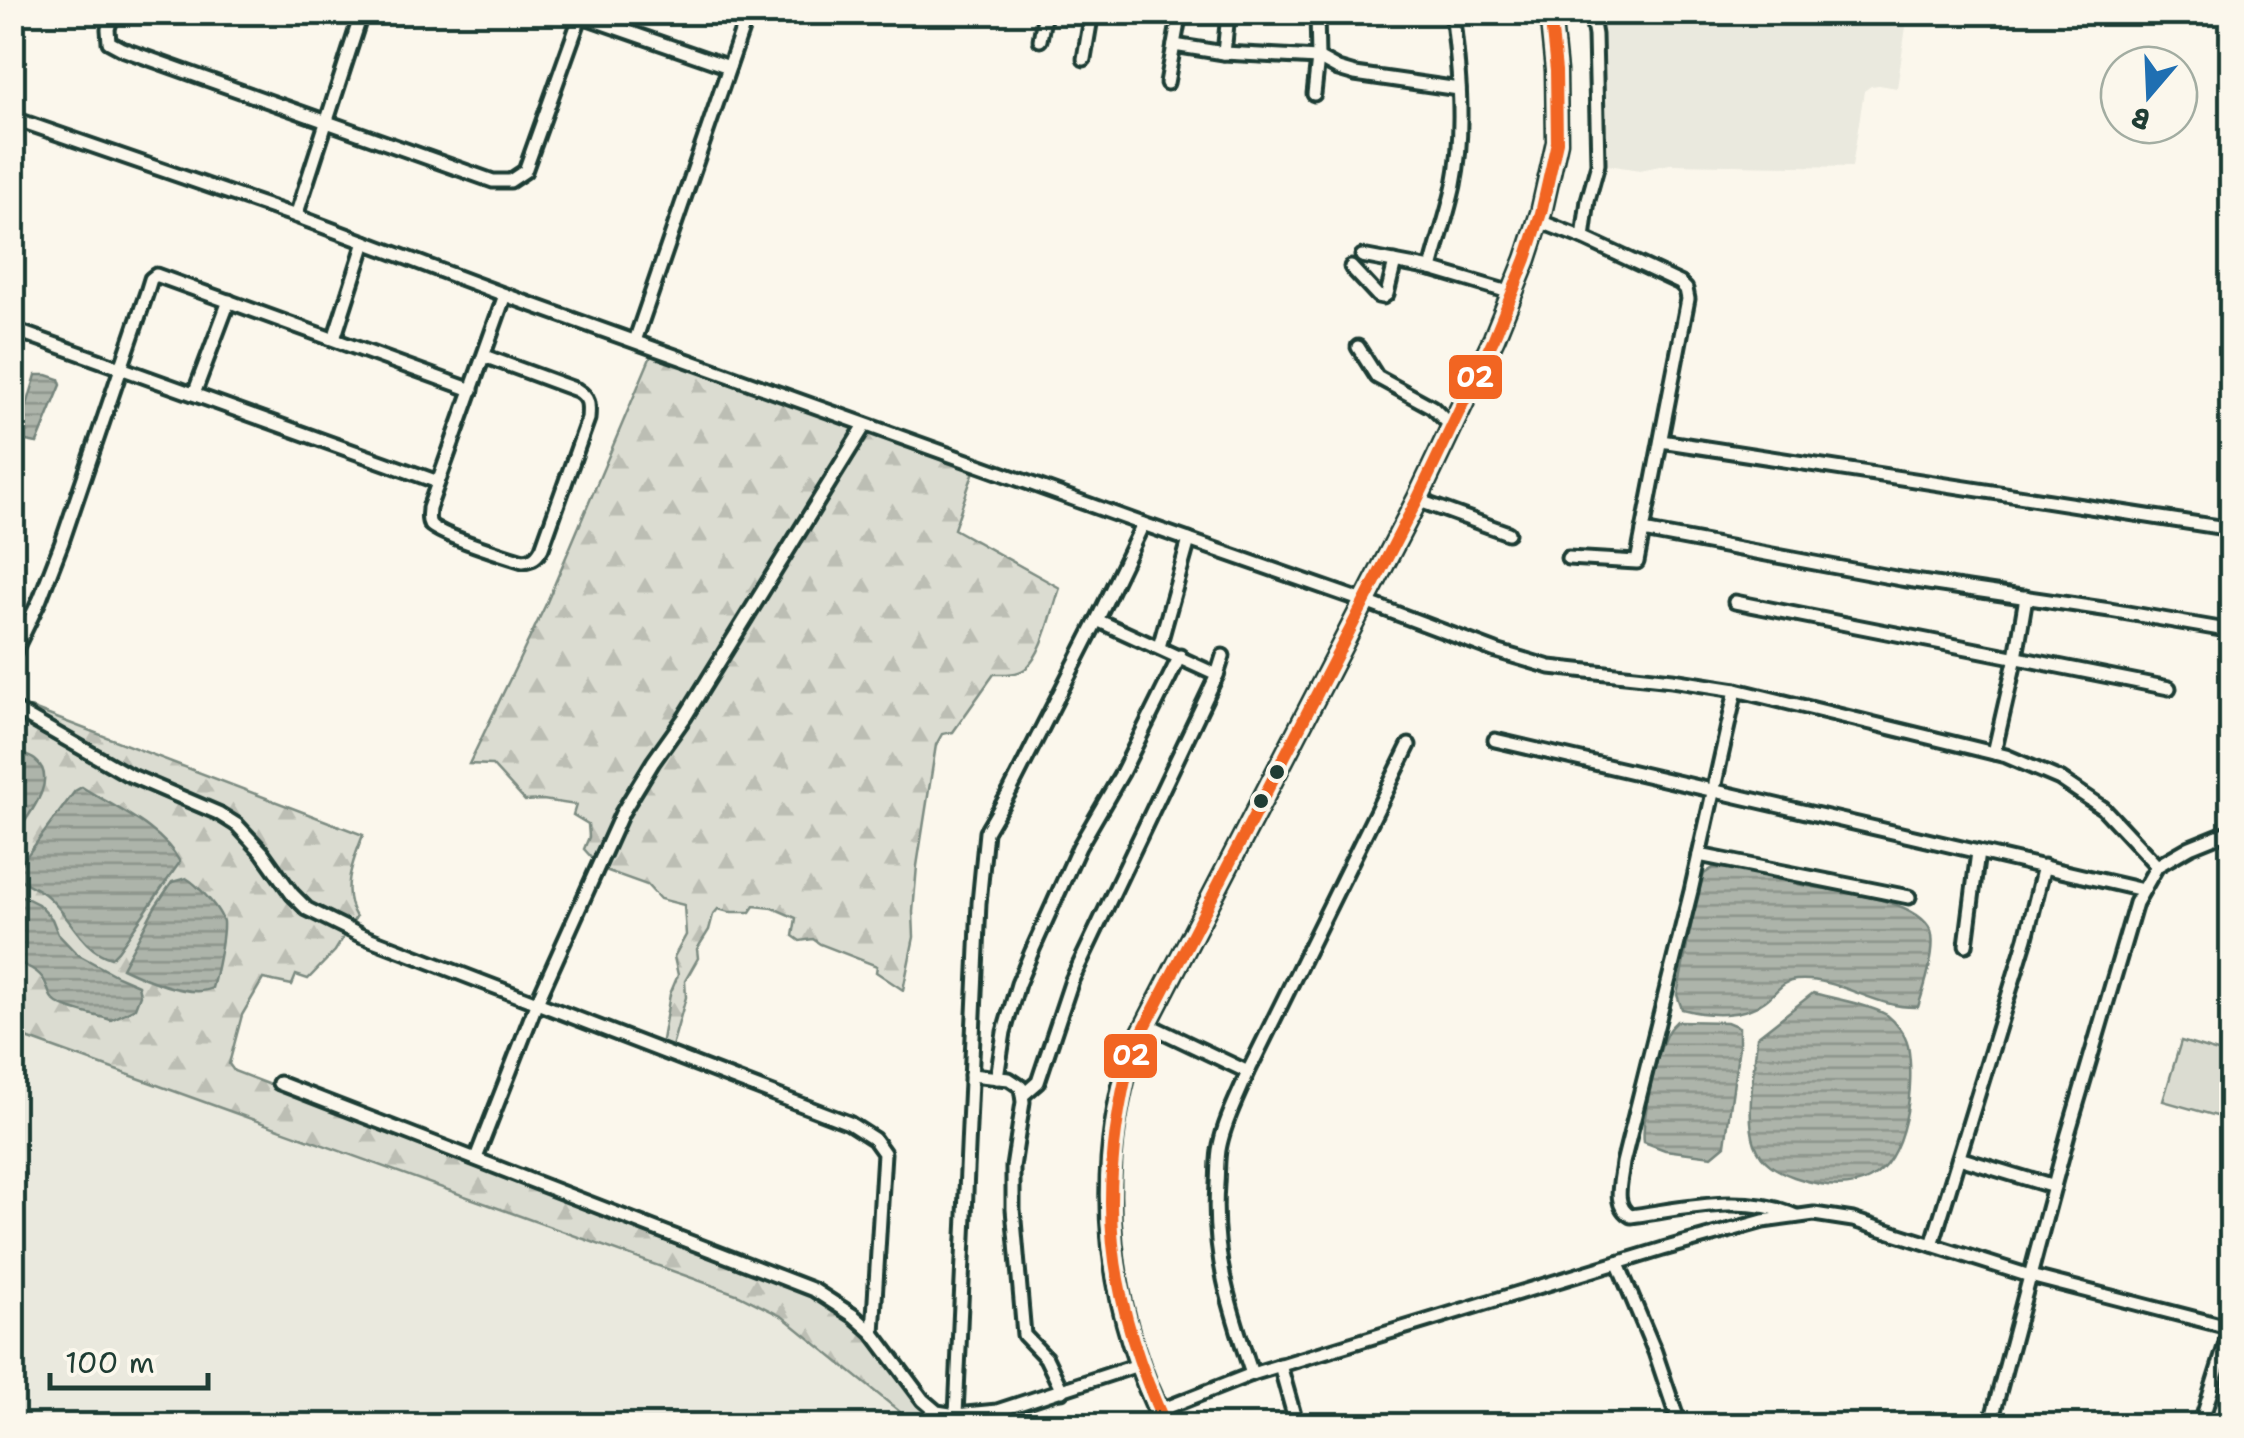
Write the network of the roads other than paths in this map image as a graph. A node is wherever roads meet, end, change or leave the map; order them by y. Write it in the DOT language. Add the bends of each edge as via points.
graph roads {
  1 [pos="113,12"];
  2 [pos="362,12"];
  3 [pos="748,12"];
  4 [pos="1045,12"];
  5 [pos="1092,12"];
  6 [pos="1180,12"];
  7 [pos="1224,12"];
  8 [pos="1317,12"];
  9 [pos="1452,12"];
  10 [pos="1550,12"];
  11 [pos="1590,12"];
  12 [pos="578,14"];
  13 [pos="1040,40"];
  14 [pos="1174,45"];
  15 [pos="1224,53"];
  16 [pos="1318,58"];
  17 [pos="1084,59"];
  18 [pos="729,67"];
  19 [pos="1167,83"];
  20 [pos="1459,90"];
  21 [pos="1314,94"];
  22 [pos="12,118"];
  23 [pos="325,122"];
  24 [pos="296,216"];
  25 [pos="1538,221"];
  26 [pos="1583,238"];
  27 [pos="365,242"];
  28 [pos="1362,256"];
  29 [pos="1394,262"];
  30 [pos="1351,268"];
  31 [pos="1431,269"];
  32 [pos="1512,294"];
  33 [pos="505,295"];
  34 [pos="229,301"];
  35 [pos="12,328"];
  36 [pos="334,339"];
  37 [pos="635,341"];
  38 [pos="1358,347"];
  39 [pos="484,356"];
  40 [pos="121,368"];
  41 [pos="472,390"];
  42 [pos="194,394"];
  43 [pos="866,424"];
  44 [pos="1452,427"];
  45 [pos="1661,441"];
  46 [pos="438,482"];
  47 [pos="1417,500"];
  48 [pos="1143,524"];
  49 [pos="2232,529"];
  50 [pos="1643,531"];
  51 [pos="1508,533"];
  52 [pos="1189,540"];
  53 [pos="1568,558"];
  54 [pos="2026,597"];
  55 [pos="1366,602"];
  56 [pos="1735,602"];
  57 [pos="1097,620"];
  58 [pos="2232,631"];
  59 [pos="1159,647"];
  60 [pos="1180,656"];
  61 [pos="1224,656"];
  62 [pos="12,657"];
  63 [pos="2016,657"];
  64 [pos="1217,675"];
  65 [pos="2169,688"];
  66 [pos="1736,690"];
  67 [pos="12,708"];
  68 [pos="1495,740"];
  69 [pos="1409,745"];
  70 [pos="1994,754"];
  71 [pos="1714,791"];
  72 [pos="2232,830"];
  73 [pos="1978,852"];
  74 [pos="1699,856"];
  75 [pos="2044,866"];
  76 [pos="2156,866"];
  77 [pos="2143,890"];
  78 [pos="1909,897"];
  79 [pos="1966,945"];
  80 [pos="538,1002"];
  81 [pos="1147,1024"];
  82 [pos="1248,1072"];
  83 [pos="971,1075"];
  84 [pos="997,1078"];
  85 [pos="279,1083"];
  86 [pos="1023,1095"];
  87 [pos="476,1158"];
  88 [pos="1958,1158"];
  89 [pos="2054,1186"];
  90 [pos="1796,1216"];
  91 [pos="1932,1245"];
  92 [pos="1618,1264"];
  93 [pos="2030,1276"];
  94 [pos="2231,1327"];
  95 [pos="872,1333"];
  96 [pos="1138,1364"];
  97 [pos="1280,1366"];
  98 [pos="1252,1374"];
  99 [pos="1062,1390"];
  100 [pos="937,1412"];
  101 [pos="956,1416"];
  102 [pos="1158,1420"];
  103 [pos="2202,1425"];
  104 [pos="931,1426"];
  105 [pos="1297,1426"];
  106 [pos="1680,1426"];
  107 [pos="1990,1426"];
  1 -- 23 [label="street" via="109,42 122,49"];
  2 -- 23 [label="street"];
  3 -- 18 [label="street"];
  4 -- 13 [label="street"];
  5 -- 17 [label="street"];
  6 -- 14 [label="street"];
  7 -- 15 [label="street"];
  8 -- 16 [label="street"];
  9 -- 20 [label="street"];
  10 -- 25 [label="main road" via="1557,142"];
  11 -- 26 [label="street" via="1598,164"];
  12 -- 18 [label="street"];
  12 -- 23 [label="street" via="526,171 510,181 493,181"];
  14 -- 15 [label="street"];
  14 -- 19 [label="street"];
  15 -- 16 [label="street"];
  16 -- 20 [label="street" via="1356,74"];
  16 -- 21 [label="street"];
  18 -- 37 [label="street"];
  20 -- 31 [label="street" via="1454,184"];
  22 -- 24 [label="street"];
  23 -- 24 [label="street"];
  24 -- 27 [label="street"];
  25 -- 26 [label="street"];
  25 -- 32 [label="main road"];
  26 -- 45 [label="street" via="1686,289"];
  27 -- 33 [label="street"];
  27 -- 36 [label="street"];
  28 -- 29 [label="street"];
  29 -- 30 [label="street" via="1383,297"];
  29 -- 31 [label="street"];
  31 -- 32 [label="street"];
  32 -- 44 [label="main road"];
  33 -- 37 [label="street"];
  33 -- 39 [label="street"];
  34 -- 36 [label="street"];
  34 -- 40 [label="street" via="156,275"];
  34 -- 42 [label="street"];
  35 -- 40 [label="street"];
  36 -- 41 [label="street"];
  37 -- 43 [label="street"];
  38 -- 44 [label="street" via="1378,378 1432,407"];
  39 -- 41 [label="street"];
  39 -- 46 [label="street" via="576,390 589,404 537,557 522,561 433,528 429,508"];
  40 -- 42 [label="street"];
  40 -- 62 [label="street" via="62,542"];
  41 -- 46 [label="street"];
  42 -- 46 [label="street"];
  43 -- 48 [label="street"];
  43 -- 80 [label="street" via="622,813"];
  44 -- 47 [label="main road"];
  45 -- 49 [label="street"];
  45 -- 50 [label="street"];
  47 -- 51 [label="street"];
  47 -- 55 [label="main road"];
  48 -- 52 [label="street"];
  48 -- 57 [label="street"];
  50 -- 53 [label="street" via="1637,562"];
  50 -- 54 [label="street"];
  52 -- 55 [label="street"];
  52 -- 59 [label="street"];
  54 -- 58 [label="street"];
  54 -- 63 [label="street"];
  55 -- 66 [label="street" via="1550,667"];
  55 -- 81 [label="main road"];
  56 -- 63 [label="street"];
  57 -- 59 [label="street"];
  57 -- 83 [label="street" via="986,832"];
  59 -- 60 [label="street"];
  60 -- 64 [label="street"];
  60 -- 84 [label="street" via="1032,951 1004,1032"];
  61 -- 64 [label="street"];
  63 -- 65 [label="street"];
  63 -- 70 [label="street"];
  64 -- 86 [label="street" via="1072,980 1038,1082"];
  66 -- 70 [label="street"];
  66 -- 71 [label="street"];
  67 -- 80 [label="street" via="127,774 237,825 307,909"];
  68 -- 71 [label="street"];
  69 -- 82 [label="street"];
  70 -- 76 [label="street" via="2060,779 2103,808"];
  71 -- 73 [label="street"];
  71 -- 74 [label="street"];
  72 -- 76 [label="street"];
  73 -- 75 [label="street"];
  73 -- 79 [label="street"];
  74 -- 78 [label="street"];
  74 -- 90 [label="street" via="1623,1163 1619,1203 1631,1216 1731,1204"];
  75 -- 77 [label="street"];
  75 -- 88 [label="street"];
  76 -- 77 [label="street"];
  77 -- 89 [label="street"];
  80 -- 87 [label="street"];
  80 -- 95 [label="street" via="849,1123 874,1139 884,1153"];
  81 -- 82 [label="street"];
  81 -- 96 [label="main road" via="1120,1088 1110,1189 1115,1276"];
  82 -- 98 [label="street" via="1220,1146 1216,1229 1220,1269"];
  83 -- 84 [label="street"];
  83 -- 101 [label="street"];
  84 -- 86 [label="street" via="1009,1079"];
  85 -- 87 [label="street"];
  86 -- 99 [label="street" via="1013,1209 1024,1335 1046,1358"];
  87 -- 95 [label="street" via="814,1290"];
  88 -- 89 [label="street"];
  88 -- 91 [label="street"];
  89 -- 93 [label="street"];
  90 -- 91 [label="street" via="1852,1220"];
  90 -- 92 [label="street"];
  91 -- 93 [label="street"];
  92 -- 97 [label="street"];
  92 -- 106 [label="street"];
  93 -- 94 [label="street"];
  93 -- 107 [label="street"];
  94 -- 103 [label="street"];
  95 -- 100 [label="street"];
  96 -- 99 [label="street"];
  96 -- 102 [label="main road"];
  97 -- 98 [label="street"];
  97 -- 105 [label="street"];
  98 -- 102 [label="street"];
  99 -- 101 [label="street"];
  100 -- 101 [label="street"];
  100 -- 104 [label="street"];
}
